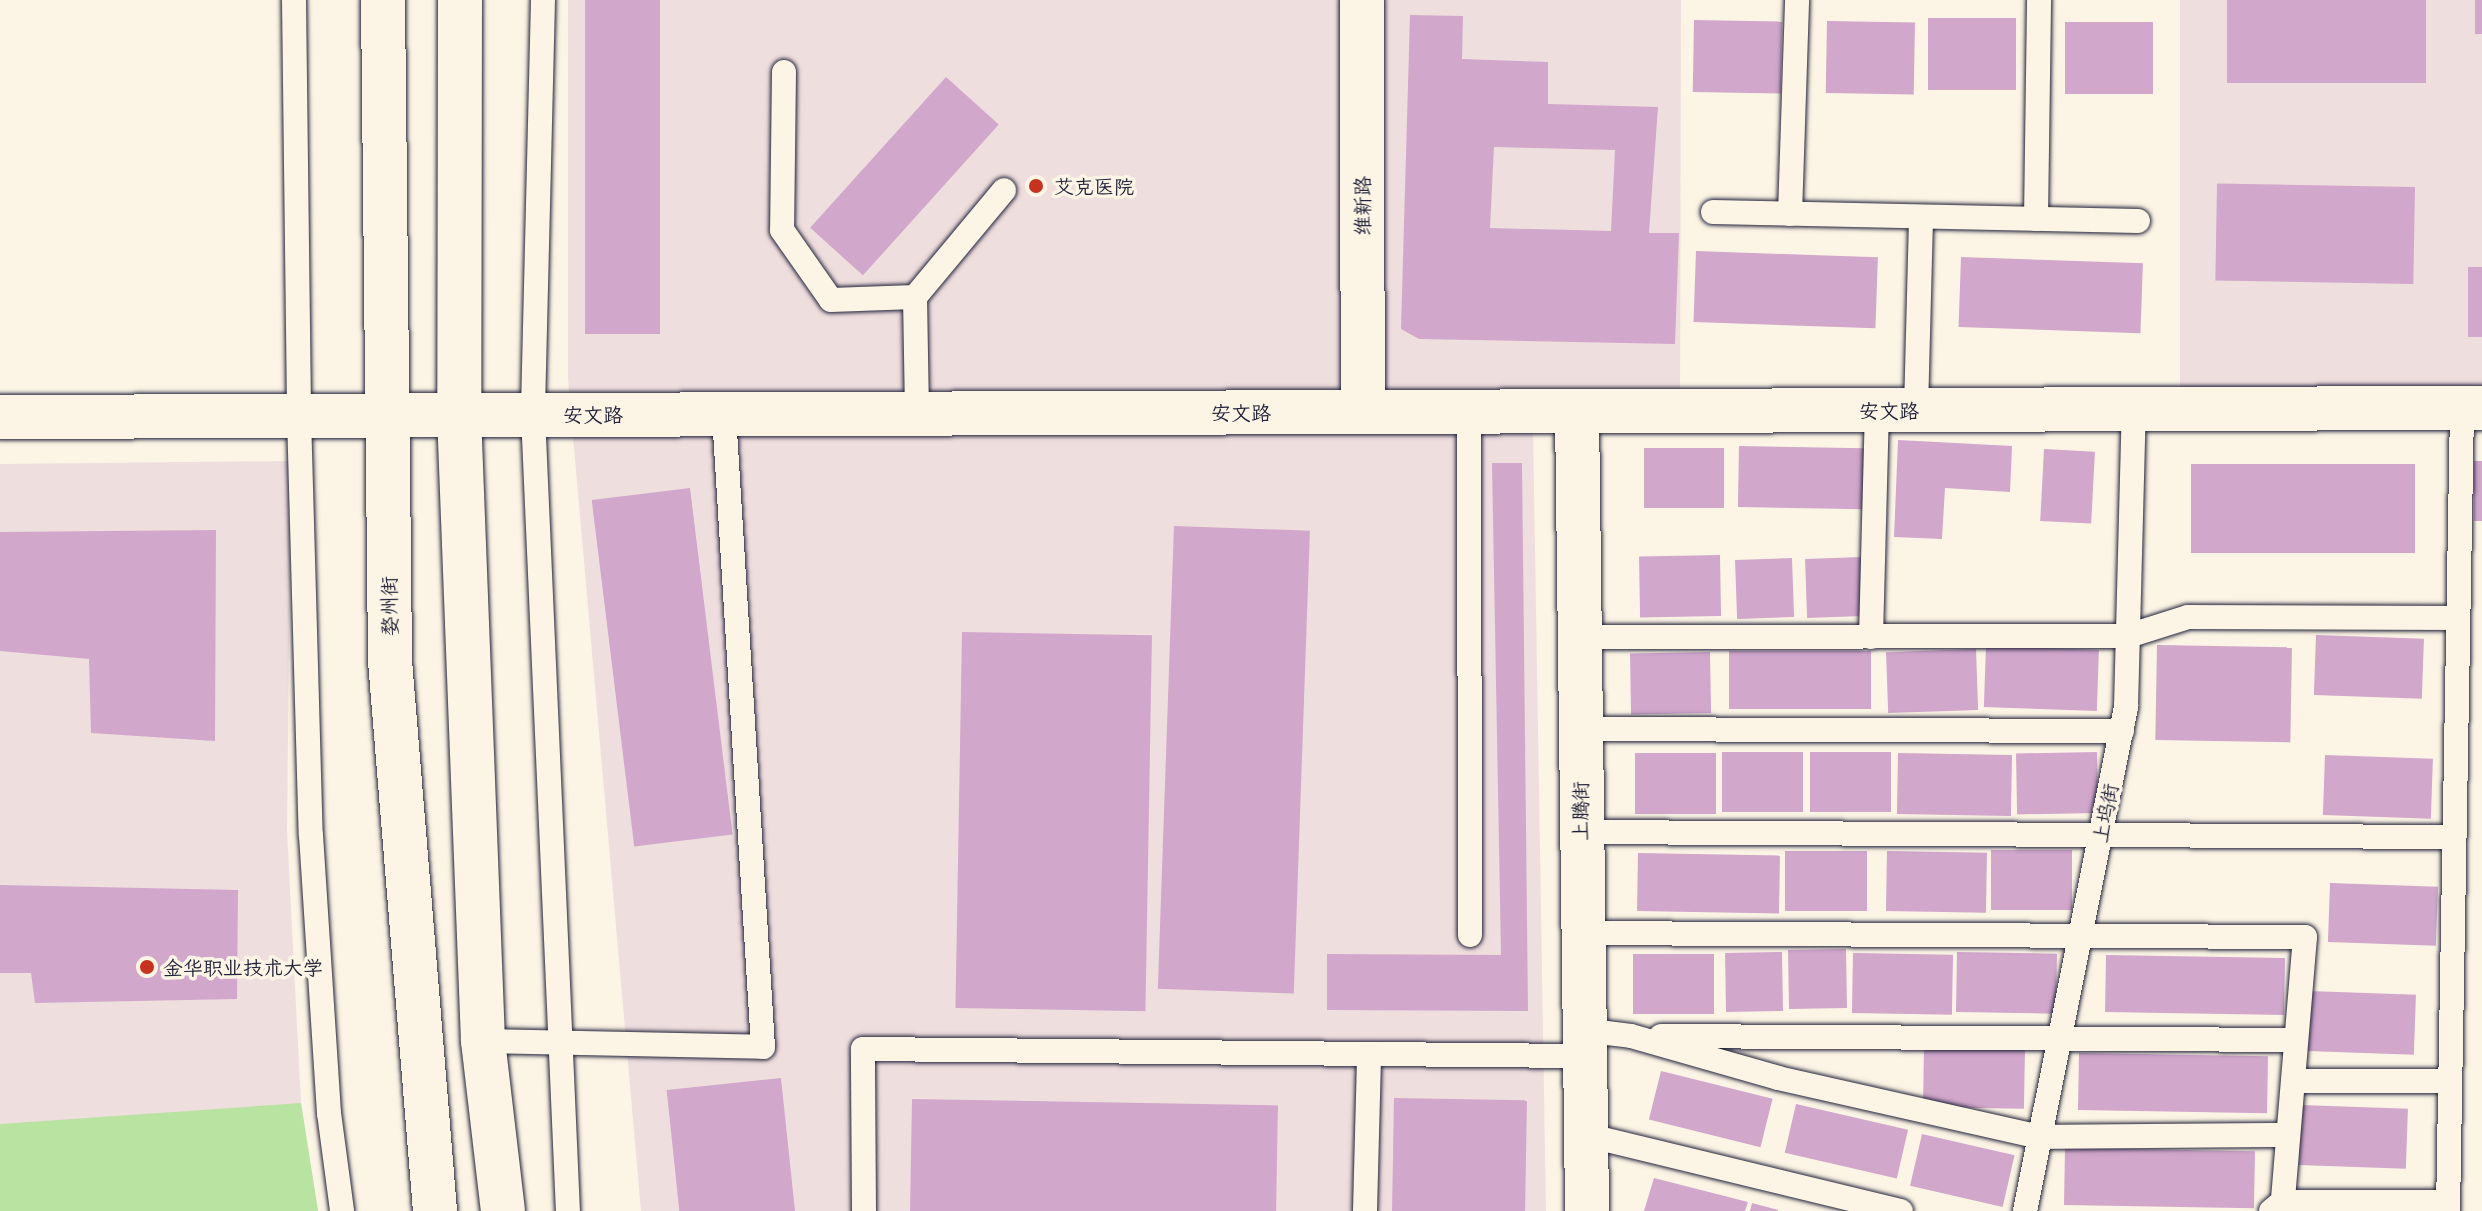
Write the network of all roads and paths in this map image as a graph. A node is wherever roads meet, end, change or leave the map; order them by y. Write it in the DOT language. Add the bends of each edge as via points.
graph roads {
  1 [pos="294,0"];
  2 [pos="383,0"];
  3 [pos="460,0"];
  4 [pos="543,0"];
  5 [pos="1362,0"];
  6 [pos="1797,0"];
  7 [pos="2039,0"];
  8 [pos="784,72"];
  9 [pos="1004,190"];
  10 [pos="1713,212"];
  11 [pos="1790,214"];
  12 [pos="1921,217"];
  13 [pos="2036,219"];
  14 [pos="2138,221"];
  15 [pos="915,297"];
  16 [pos="2472,408"];
  17 [pos="2134,409"];
  18 [pos="1896,410"];
  19 [pos="1363,411"];
  20 [pos="1469,411"];
  21 [pos="1577,411"];
  22 [pos="917,413"];
  23 [pos="459,414"];
  24 [pos="533,414"];
  25 [pos="724,414"];
  26 [pos="385,415"];
  27 [pos="299,416"];
  28 [pos="0,417"];
  29 [pos="2458,618"];
  30 [pos="2128,636"];
  31 [pos="1579,637"];
  32 [pos="1871,637"];
  33 [pos="1579,729"];
  34 [pos="2122,731"];
  35 [pos="1580,832"];
  36 [pos="2102,833"];
  37 [pos="2454,837"];
  38 [pos="1581,933"];
  39 [pos="1470,935"];
  40 [pos="2080,939"];
  41 [pos="1631,1036"];
  42 [pos="2060,1039"];
  43 [pos="2296,1040"];
  44 [pos="483,1041"];
  45 [pos="559,1041"];
  46 [pos="1584,1043"];
  47 [pos="1369,1054"];
  48 [pos="2293,1081"];
  49 [pos="2450,1081"];
  50 [pos="1586,1135"];
  51 [pos="2288,1135"];
  52 [pos="2040,1137"];
  53 [pos="2448,1206"];
  54 [pos="2279,1208"];
  55 [pos="342,1211"];
  56 [pos="435,1211"];
  57 [pos="503,1211"];
  58 [pos="568,1211"];
  59 [pos="864,1211"];
  60 [pos="1365,1211"];
  61 [pos="1587,1211"];
  62 [pos="1901,1211"];
  63 [pos="2025,1211"];
  1 -- 27 [label="lane"];
  2 -- 26 [label="street, 婺州街"];
  3 -- 23 [label="street"];
  4 -- 24 [label="lane"];
  5 -- 19 [label="street, 维新路"];
  6 -- 11 [label="lane"];
  7 -- 13 [label="lane"];
  8 -- 15 [label="lane" via="782,230 831,300"];
  9 -- 15 [label="lane"];
  10 -- 11 [label="lane"];
  11 -- 12 [label="lane"];
  12 -- 13 [label="lane"];
  12 -- 18 [label="lane"];
  13 -- 14 [label="lane"];
  15 -- 22 [label="lane"];
  16 -- 17 [label="street, 安文路"];
  16 -- 29 [label="lane"];
  17 -- 18 [label="street, 安文路"];
  17 -- 30 [label="lane, 上坞街"];
  18 -- 21 [label="street, 安文路"];
  18 -- 32 [label="lane"];
  19 -- 20 [label="street, 安文路"];
  19 -- 22 [label="street, 安文路"];
  20 -- 21 [label="street, 安文路"];
  20 -- 39 [label="lane"];
  21 -- 31 [label="street, 上腾街"];
  22 -- 25 [label="street, 安文路"];
  23 -- 24 [label="street, 安文路"];
  23 -- 26 [label="street, 安文路"];
  23 -- 44 [label="street"];
  24 -- 25 [label="street, 安文路"];
  24 -- 45 [label="lane"];
  25 -- 45 [label="lane" via="763,1047"];
  26 -- 27 [label="street, 安文路"];
  26 -- 56 [label="street, 婺州街" via="390,661"];
  27 -- 28 [label="street, 安文路"];
  27 -- 55 [label="lane" via="311,835 329,1113"];
  29 -- 30 [label="lane" via="2188,617"];
  29 -- 37 [label="lane"];
  30 -- 32 [label="lane"];
  30 -- 34 [label="lane, 上坞街"];
  31 -- 32 [label="lane"];
  31 -- 33 [label="street, 上腾街"];
  33 -- 34 [label="lane"];
  33 -- 35 [label="street, 上腾街"];
  34 -- 36 [label="lane, 上坞街"];
  35 -- 36 [label="lane"];
  35 -- 38 [label="street, 上腾街"];
  36 -- 37 [label="lane"];
  36 -- 40 [label="lane, 上坞街"];
  37 -- 49 [label="lane"];
  38 -- 40 [label="lane"];
  38 -- 46 [label="street, 上腾街"];
  40 -- 42 [label="lane, 上坞街"];
  40 -- 43 [label="lane" via="2305,937"];
  41 -- 42 [label="lane"];
  41 -- 46 [label="lane"];
  41 -- 52 [label="lane" via="1778,1078"];
  42 -- 43 [label="lane"];
  42 -- 52 [label="lane, 上坞街"];
  43 -- 48 [label="lane"];
  44 -- 45 [label="lane"];
  44 -- 57 [label="street"];
  45 -- 58 [label="lane"];
  46 -- 47 [label="lane"];
  46 -- 50 [label="street, 上腾街"];
  47 -- 59 [label="lane" via="863,1049"];
  47 -- 60 [label="lane"];
  48 -- 49 [label="lane"];
  48 -- 51 [label="lane"];
  49 -- 53 [label="lane"];
  50 -- 61 [label="street, 上腾街"];
  50 -- 62 [label="lane"];
  51 -- 52 [label="lane"];
  51 -- 54 [label="lane"];
  52 -- 63 [label="lane, 上坞街"];
  53 -- 54 [label="lane"];
}
